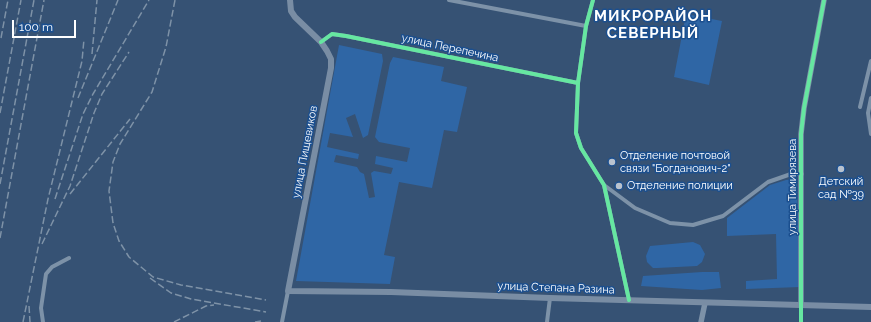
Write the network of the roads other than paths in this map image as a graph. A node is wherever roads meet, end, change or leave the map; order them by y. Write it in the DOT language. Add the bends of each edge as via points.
graph roads {
  1 [pos="290,0"];
  2 [pos="449,0"];
  3 [pos="593,0"];
  4 [pos="824,0"];
  5 [pos="461,1"];
  6 [pos="586,26"];
  7 [pos="321,42"];
  8 [pos="871,61"];
  9 [pos="578,84"];
  10 [pos="871,98"];
  11 [pos="860,107"];
  12 [pos="871,134"];
  13 [pos="803,174"];
  14 [pos="604,185"];
  15 [pos="69,258"];
  16 [pos="288,291"];
  17 [pos="550,298"];
  18 [pos="629,300"];
  19 [pos="705,303"];
  20 [pos="801,305"];
  21 [pos="871,306"];
  22 [pos="43,322"];
  23 [pos="282,322"];
  24 [pos="547,322"];
  25 [pos="702,322"];
  26 [pos="801,322"];
  1 -- 7 [label="main road, улица Пищевиков" via="291,11 295,17"];
  2 -- 5 [label="street"];
  3 -- 6 [label="street"];
  4 -- 13 [label="street, улица Тимирязева" via="804,108 801,134"];
  5 -- 6 [label="street"];
  6 -- 9 [label="street"];
  7 -- 9 [label="street, улица Перепечина" via="332,34 346,36"];
  7 -- 16 [label="main road, улица Пищевиков" via="329,55 331,68"];
  8 -- 11 [label="street"];
  9 -- 14 [label="street" via="578,140"];
  10 -- 12 [label="street" via="868,113"];
  13 -- 14 [label="street" via="791,174 768,182 723,216 693,225 670,224 635,208"];
  13 -- 20 [label="street, улица Тимирязева"];
  14 -- 18 [label="street"];
  15 -- 22 [label="street" via="52,267 46,274"];
  16 -- 17 [label="main road, улица Степана Разина"];
  16 -- 23 [label="street, улица Пищевиков"];
  17 -- 18 [label="main road, улица Степана Разина"];
  17 -- 24 [label="street"];
  18 -- 19 [label="main road, улица Степана Разина"];
  19 -- 20 [label="main road, улица Степана Разина"];
  19 -- 25 [label="street"];
  20 -- 21 [label="main road, улица Степана Разина"];
  20 -- 26 [label="street"];
}
